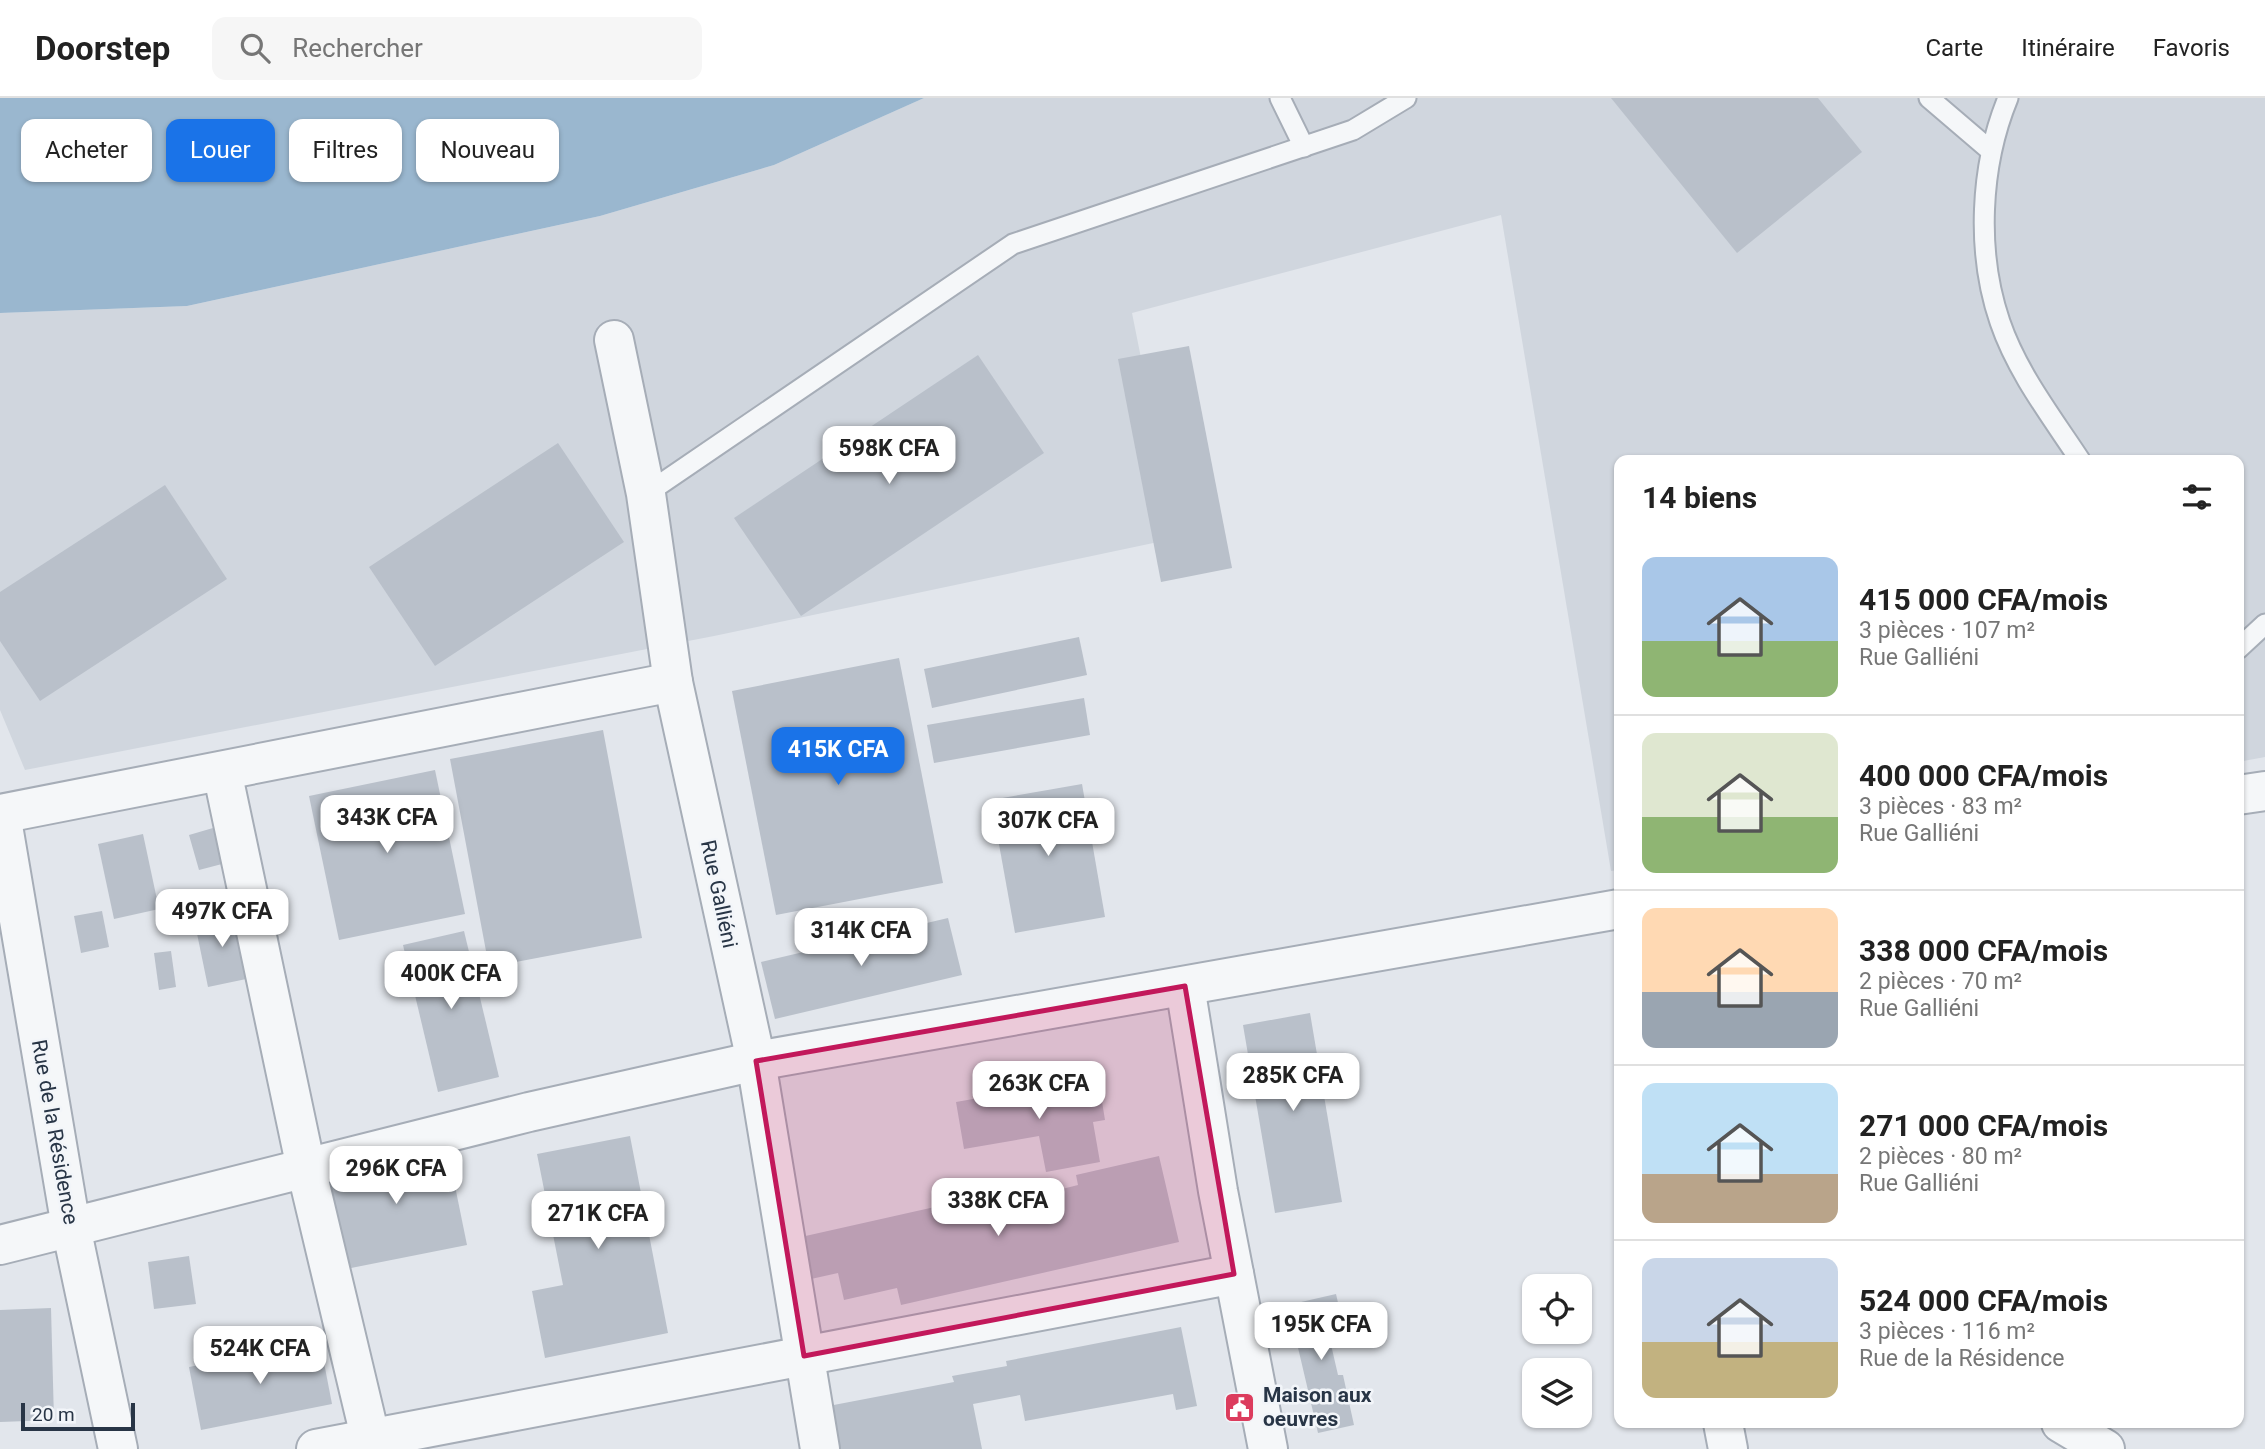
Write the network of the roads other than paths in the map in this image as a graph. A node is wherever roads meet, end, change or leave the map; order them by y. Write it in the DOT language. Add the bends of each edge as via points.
graph roads {
  1 [pos="1280,98"];
  2 [pos="1406,98"];
  3 [pos="1929,98"];
  4 [pos="2008,98"];
  5 [pos="1304,147"];
  6 [pos="1991,151"];
  7 [pos="614,340"];
  8 [pos="2077,455"];
  9 [pos="646,494"];
  10 [pos="2265,624"];
  11 [pos="2244,643"];
  12 [pos="673,682"];
  13 [pos="222,771"];
  14 [pos="2265,791"];
  15 [pos="2244,794"];
  16 [pos="0,814"];
  17 [pos="1614,910"];
  18 [pos="1185,986"];
  19 [pos="756,1060"];
  20 [pos="306,1168"];
  21 [pos="71,1227"];
  22 [pos="0,1245"];
  23 [pos="1234,1274"];
  24 [pos="804,1356"];
  25 [pos="1724,1428"];
  26 [pos="2070,1428"];
  27 [pos="372,1444"];
  28 [pos="118,1449"];
  29 [pos="316,1449"];
  30 [pos="820,1449"];
  31 [pos="1268,1449"];
  32 [pos="1728,1449"];
  33 [pos="2105,1449"];
  1 -- 5 [label="lane"];
  2 -- 5 [label="lane" via="1353,130"];
  3 -- 6 [label="lane"];
  4 -- 6 [label="lane"];
  5 -- 9 [label="lane" via="1013,244"];
  6 -- 8 [label="lane" via="1985,214 1987,274 2000,323 2024,373"];
  7 -- 9 [label="street, Rue Galliéni"];
  9 -- 12 [label="street, Rue Galliéni"];
  10 -- 11 [label="lane"];
  12 -- 13 [label="street"];
  12 -- 19 [label="street, Rue Galliéni"];
  13 -- 16 [label="street"];
  13 -- 20 [label="street"];
  14 -- 15 [label="street"];
  16 -- 21 [label="street, Rue de la Résidence"];
  17 -- 18 [label="street"];
  18 -- 19 [label="street"];
  18 -- 23 [label="street"];
  19 -- 20 [label="street"];
  19 -- 24 [label="street, Rue Galliéni"];
  20 -- 21 [label="street"];
  20 -- 27 [label="street"];
  21 -- 22 [label="street"];
  21 -- 28 [label="street, Rue de la Résidence"];
  23 -- 24 [label="street"];
  23 -- 31 [label="street"];
  24 -- 27 [label="street"];
  24 -- 30 [label="street, Rue Galliéni"];
  25 -- 32 [label="street"];
  26 -- 33 [label="street"];
  27 -- 29 [label="street"];
}
